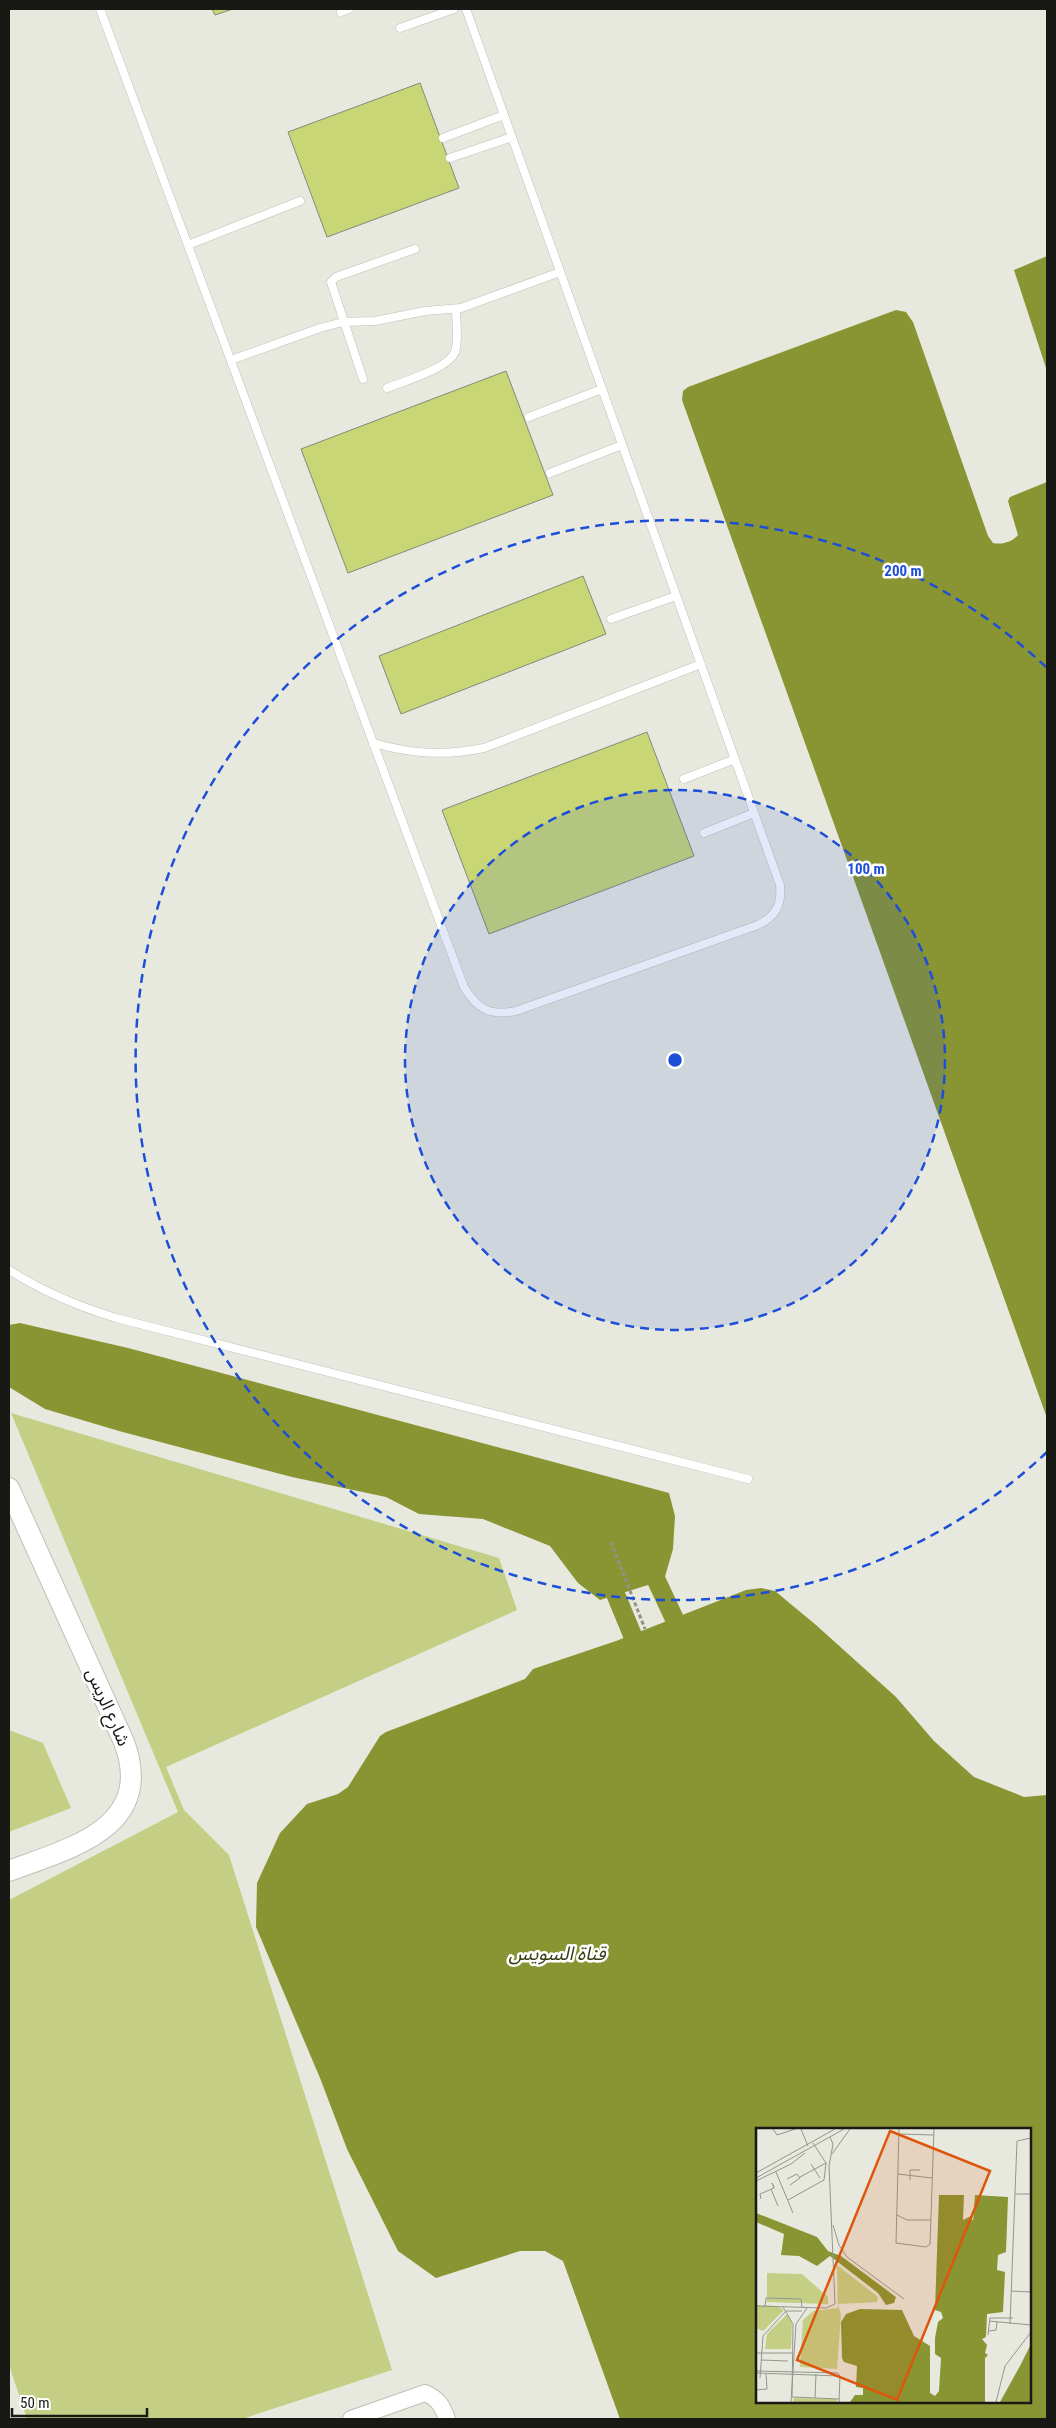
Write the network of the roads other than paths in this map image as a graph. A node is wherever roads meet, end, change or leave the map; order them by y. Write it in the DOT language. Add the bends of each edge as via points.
graph roads {
  1 [pos="100,9"];
  2 [pos="349,9"];
  3 [pos="454,9"];
  4 [pos="466,9"];
  5 [pos="341,12"];
  6 [pos="400,28"];
  7 [pos="504,116"];
  8 [pos="512,137"];
  9 [pos="443,138"];
  10 [pos="450,158"];
  11 [pos="300,201"];
  12 [pos="188,245"];
  13 [pos="415,249"];
  14 [pos="560,272"];
  15 [pos="456,309"];
  16 [pos="343,322"];
  17 [pos="231,360"];
  18 [pos="363,379"];
  19 [pos="387,388"];
  20 [pos="602,389"];
  21 [pos="529,417"];
  22 [pos="622,445"];
  23 [pos="550,473"];
  24 [pos="676,596"];
  25 [pos="611,619"];
  26 [pos="701,664"];
  27 [pos="374,742"];
  28 [pos="735,759"];
  29 [pos="684,779"];
  30 [pos="754,813"];
  31 [pos="704,833"];
  32 [pos="9,1270"];
  33 [pos="748,1479"];
  34 [pos="9,1488"];
  35 [pos="9,1871"];
  36 [pos="444,2418"];
  37 [pos="352,2419"];
  1 -- 12 [label="lane"];
  2 -- 5 [label="lane"];
  3 -- 6 [label="lane"];
  4 -- 7 [label="lane"];
  7 -- 8 [label="lane"];
  7 -- 9 [label="lane"];
  8 -- 10 [label="lane"];
  8 -- 14 [label="lane"];
  11 -- 12 [label="lane"];
  12 -- 17 [label="lane"];
  13 -- 16 [label="lane" via="333,279 331,285"];
  14 -- 15 [label="lane"];
  14 -- 20 [label="lane"];
  15 -- 16 [label="lane" via="424,311 362,323"];
  15 -- 19 [label="lane" via="456,343 452,357 441,366"];
  16 -- 17 [label="lane"];
  16 -- 18 [label="lane"];
  17 -- 27 [label="lane"];
  20 -- 21 [label="lane"];
  20 -- 22 [label="lane"];
  22 -- 23 [label="lane"];
  22 -- 24 [label="lane"];
  24 -- 25 [label="lane"];
  24 -- 26 [label="lane"];
  26 -- 27 [label="lane" via="484,748 428,755 400,751"];
  26 -- 28 [label="lane"];
  27 -- 30 [label="lane" via="464,987 472,1001 485,1010 500,1014 768,921 777,911 780,885"];
  28 -- 29 [label="lane"];
  28 -- 30 [label="lane"];
  30 -- 31 [label="lane"];
  32 -- 33 [label="lane" via="76,1306 116,1318"];
  34 -- 35 [label="street, شارع الريس" via="124,1742 131,1759 133,1778 121,1812 101,1831 70,1848"];
  36 -- 37 [label="street" via="442,2406 435,2397 425,2394"];
}
